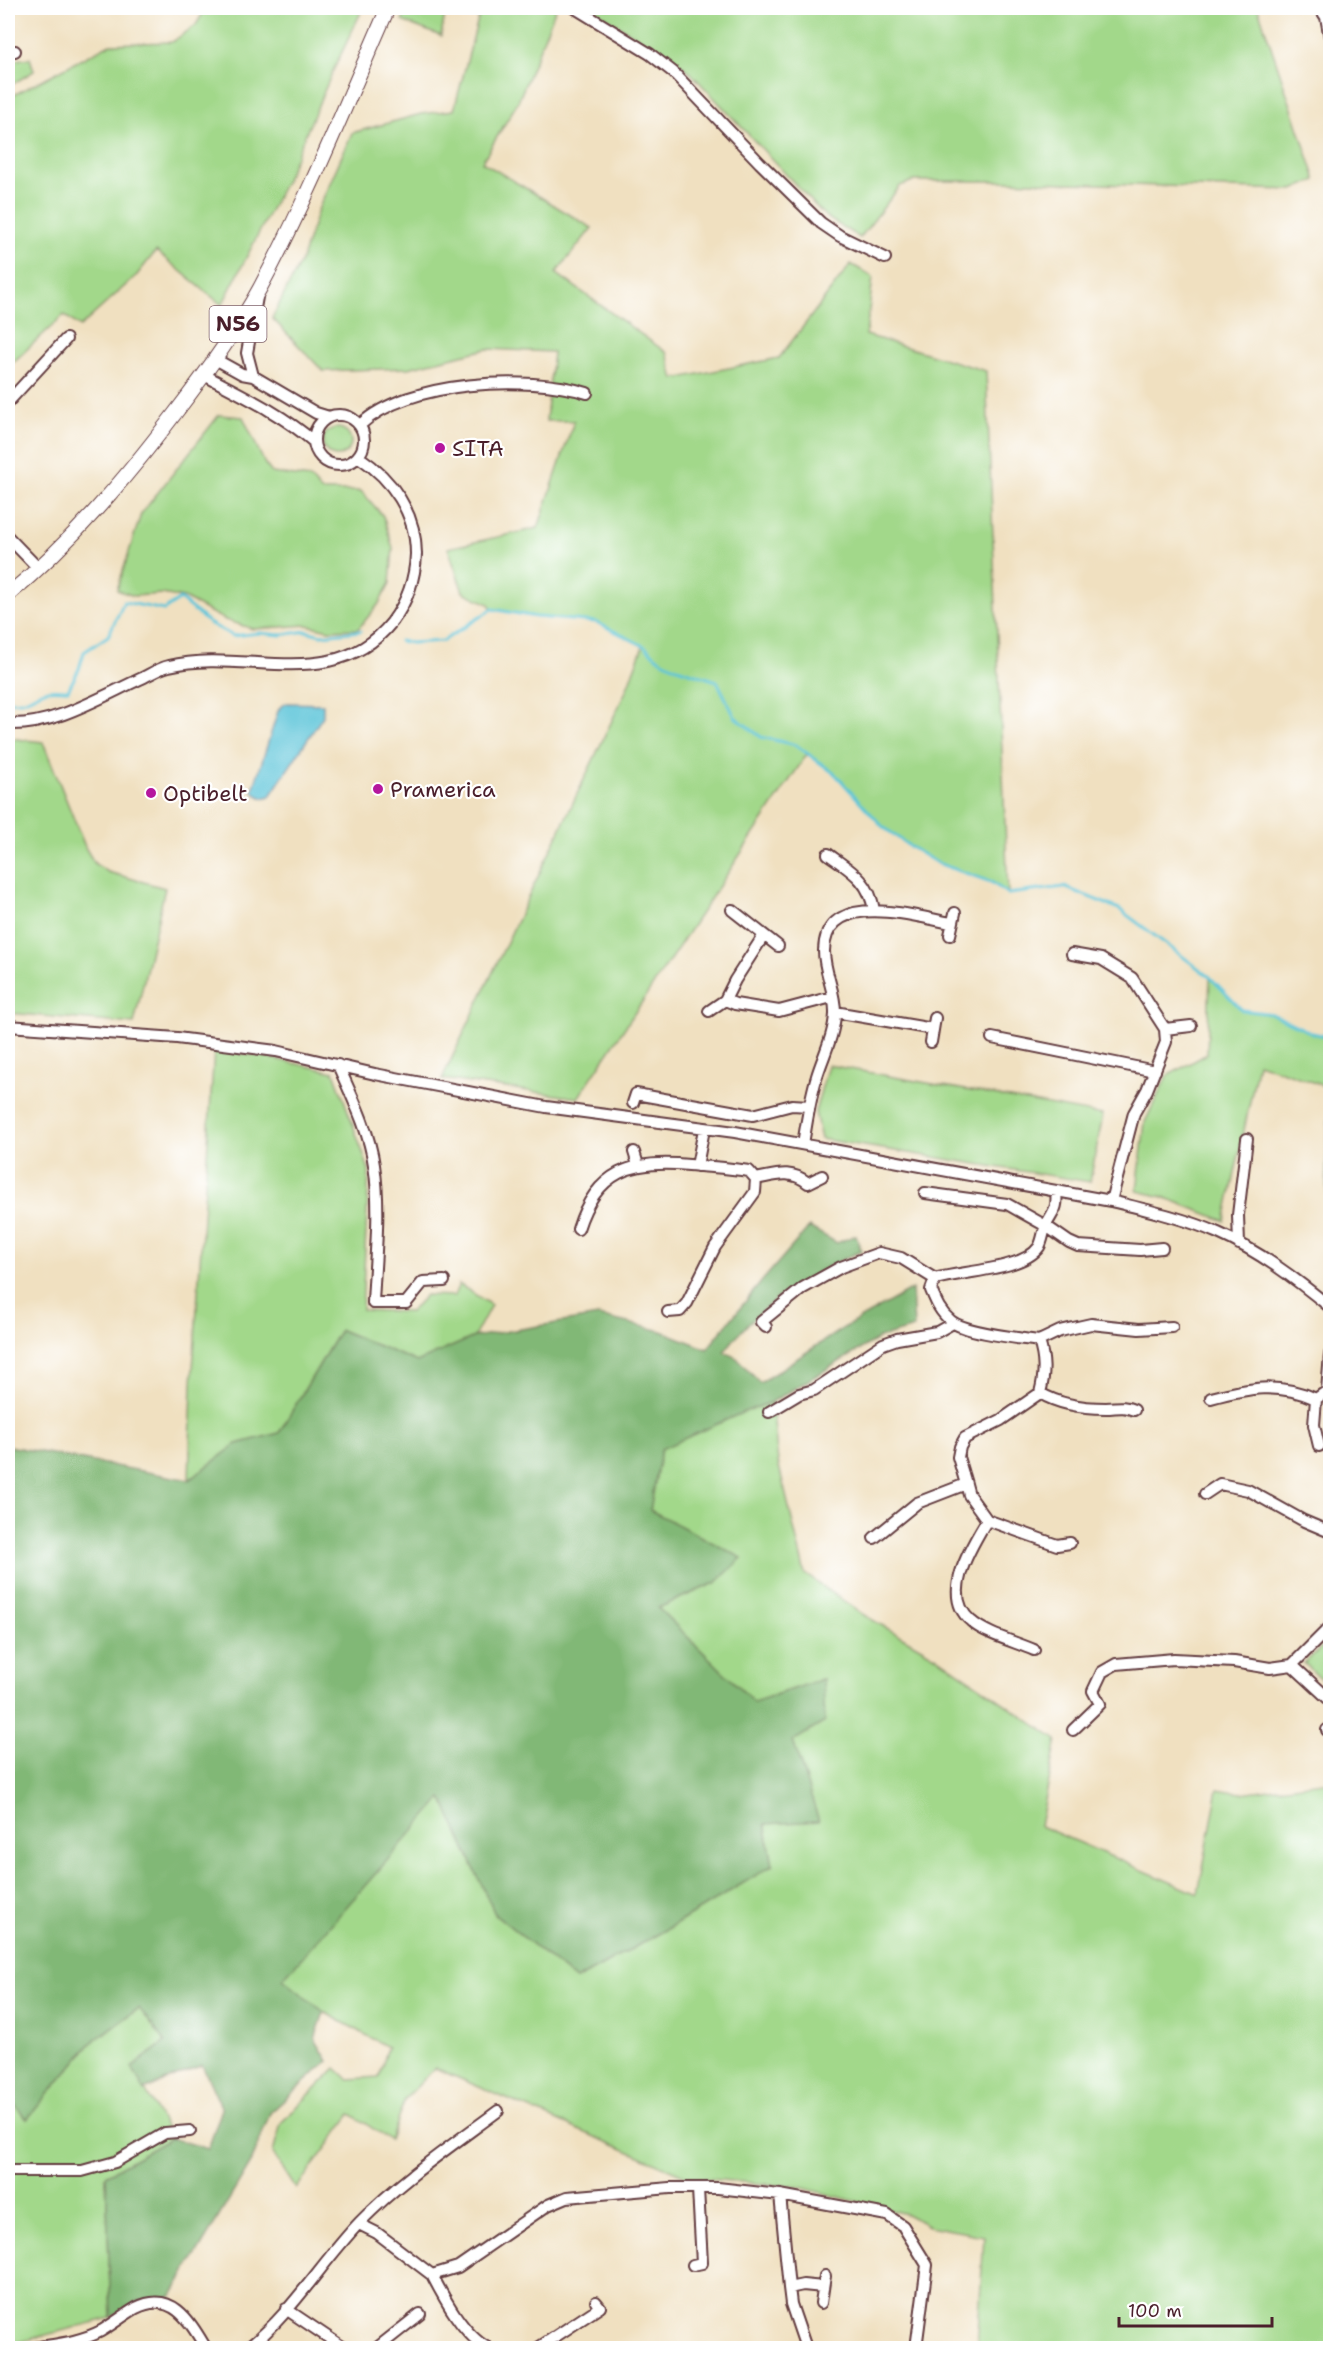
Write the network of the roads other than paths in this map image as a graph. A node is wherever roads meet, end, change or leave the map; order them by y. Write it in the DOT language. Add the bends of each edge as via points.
graph roads {
  1 [pos="388,8"];
  2 [pos="574,8"];
  3 [pos="1326,13"];
  4 [pos="1330,38"];
  5 [pos="885,258"];
  6 [pos="258,291"];
  7 [pos="66,339"];
  8 [pos="215,359"];
  9 [pos="204,375"];
  10 [pos="253,376"];
  11 [pos="587,393"];
  12 [pos="8,402"];
  13 [pos="329,417"];
  14 [pos="360,425"];
  15 [pos="314,442"];
  16 [pos="359,457"];
  17 [pos="8,537"];
  18 [pos="38,568"];
  19 [pos="8,595"];
  20 [pos="8,724"];
  21 [pos="828,854"];
  22 [pos="732,910"];
  23 [pos="874,910"];
  24 [pos="952,924"];
  25 [pos="764,935"];
  26 [pos="778,946"];
  27 [pos="1072,954"];
  28 [pos="832,997"];
  29 [pos="725,1000"];
  30 [pos="709,1011"];
  31 [pos="835,1012"];
  32 [pos="8,1026"];
  33 [pos="1191,1026"];
  34 [pos="1165,1029"];
  35 [pos="992,1038"];
  36 [pos="931,1042"];
  37 [pos="338,1065"];
  38 [pos="1155,1071"];
  39 [pos="633,1103"];
  40 [pos="809,1106"];
  41 [pos="704,1129"];
  42 [pos="1247,1139"];
  43 [pos="803,1144"];
  44 [pos="634,1152"];
  45 [pos="638,1165"];
  46 [pos="697,1166"];
  47 [pos="1243,1173"];
  48 [pos="822,1176"];
  49 [pos="1255,1178"];
  50 [pos="756,1179"];
  51 [pos="1056,1191"];
  52 [pos="925,1193"];
  53 [pos="1111,1201"];
  54 [pos="1046,1226"];
  55 [pos="578,1229"];
  56 [pos="1239,1244"];
  57 [pos="1162,1248"];
  58 [pos="935,1279"];
  59 [pos="444,1281"];
  60 [pos="1330,1307"];
  61 [pos="668,1312"];
  62 [pos="953,1323"];
  63 [pos="766,1327"];
  64 [pos="1172,1327"];
  65 [pos="1039,1341"];
  66 [pos="1330,1354"];
  67 [pos="1040,1393"];
  68 [pos="1210,1398"];
  69 [pos="1316,1399"];
  70 [pos="1134,1410"];
  71 [pos="769,1412"];
  72 [pos="1319,1446"];
  73 [pos="966,1484"];
  74 [pos="1205,1494"];
  75 [pos="987,1520"];
  76 [pos="1330,1532"];
  77 [pos="874,1538"];
  78 [pos="1070,1543"];
  79 [pos="1330,1627"];
  80 [pos="1034,1650"];
  81 [pos="1292,1665"];
  82 [pos="1330,1700"];
  83 [pos="1073,1730"];
  84 [pos="498,2110"];
  85 [pos="190,2131"];
  86 [pos="8,2171"];
  87 [pos="698,2189"];
  88 [pos="780,2195"];
  89 [pos="359,2223"];
  90 [pos="693,2265"];
  91 [pos="432,2275"];
  92 [pos="789,2288"];
  93 [pos="596,2302"];
  94 [pos="820,2303"];
  95 [pos="286,2310"];
  96 [pos="420,2314"];
  97 [pos="206,2347"];
  98 [pos="34,2349"];
  99 [pos="248,2349"];
  100 [pos="344,2349"];
  101 [pos="377,2349"];
  102 [pos="488,2349"];
  103 [pos="538,2349"];
  104 [pos="806,2349"];
  105 [pos="916,2349"];
  1 -- 6 [label="main road, N56"];
  2 -- 5 [label="street" via="673,72 821,224"];
  3 -- 4 [label="street"];
  6 -- 8 [label="main road, N56"];
  6 -- 10 [label="street" via="247,352"];
  7 -- 12 [label="street"];
  8 -- 9 [label="main road, N56"];
  8 -- 10 [label="street"];
  9 -- 15 [label="street" via="266,408"];
  9 -- 18 [label="main road, N56" via="142,458 92,516"];
  10 -- 13 [label="street"];
  11 -- 14 [label="street" via="529,382 452,388 402,399"];
  13 -- 14 [label="street" via="346,416"];
  13 -- 15 [label="street" via="317,427"];
  14 -- 16 [label="street" via="365,441"];
  15 -- 16 [label="street" via="320,457 329,463 345,465"];
  16 -- 20 [label="street" via="386,480 403,502 416,545 416,565 408,595 383,632 362,649 336,661 313,664 228,661 166,666 44,722"];
  17 -- 18 [label="street"];
  18 -- 19 [label="main road, N56"];
  21 -- 23 [label="street" via="866,885"];
  22 -- 25 [label="street"];
  23 -- 24 [label="street"];
  23 -- 28 [label="street" via="858,911 838,920 827,933 824,950"];
  25 -- 26 [label="street"];
  25 -- 29 [label="street"];
  27 -- 34 [label="street" via="1101,959 1132,978"];
  28 -- 29 [label="street" via="780,1011"];
  28 -- 31 [label="street"];
  29 -- 30 [label="street"];
  31 -- 36 [label="street" via="934,1024"];
  31 -- 40 [label="street"];
  32 -- 37 [label="street" via="177,1038 276,1051"];
  33 -- 34 [label="street"];
  34 -- 38 [label="street" via="1166,1042"];
  35 -- 38 [label="street"];
  37 -- 41 [label="street" via="546,1107"];
  37 -- 59 [label="street" via="358,1109 374,1163 378,1204 373,1303 406,1303 423,1282"];
  38 -- 53 [label="street" via="1134,1113"];
  39 -- 40 [label="street" via="636,1094 753,1114 792,1105"];
  40 -- 43 [label="street"];
  41 -- 43 [label="street"];
  41 -- 46 [label="street"];
  42 -- 47 [label="street"];
  43 -- 51 [label="street"];
  44 -- 45 [label="street"];
  45 -- 46 [label="street" via="660,1162"];
  45 -- 55 [label="street" via="615,1176 590,1198"];
  46 -- 50 [label="street" via="749,1171"];
  47 -- 49 [label="street"];
  47 -- 56 [label="street"];
  48 -- 50 [label="street" via="808,1184 797,1174"];
  50 -- 61 [label="street" via="755,1192 715,1247 687,1303 680,1311"];
  51 -- 53 [label="street"];
  51 -- 54 [label="street" via="1058,1206"];
  52 -- 54 [label="street" via="1007,1204"];
  53 -- 56 [label="street" via="1197,1224"];
  54 -- 57 [label="street" via="1078,1245"];
  54 -- 58 [label="street" via="1041,1245 1019,1263"];
  56 -- 60 [label="street" via="1269,1261"];
  58 -- 62 [label="street" via="931,1290 939,1309"];
  58 -- 63 [label="street" via="901,1258 879,1254 841,1267 803,1288 762,1322"];
  62 -- 65 [label="street"];
  62 -- 71 [label="street" via="937,1332 883,1344 814,1390"];
  64 -- 65 [label="street" via="1139,1329 1091,1324"];
  65 -- 67 [label="street" via="1045,1371"];
  66 -- 69 [label="street" via="1327,1391"];
  67 -- 70 [label="street" via="1070,1405 1122,1405"];
  67 -- 73 [label="street" via="965,1438 958,1457"];
  68 -- 69 [label="street" via="1248,1388 1268,1388"];
  69 -- 72 [label="street" via="1314,1425"];
  73 -- 75 [label="street"];
  73 -- 77 [label="street" via="917,1503"];
  74 -- 76 [label="street" via="1220,1484 1248,1490"];
  75 -- 78 [label="street" via="1057,1545"];
  75 -- 80 [label="street" via="960,1576 957,1594 963,1612 971,1622"];
  79 -- 81 [label="street"];
  81 -- 82 [label="street"];
  81 -- 83 [label="street" via="1270,1668 1174,1659 1116,1664 1102,1672 1093,1691 1100,1704"];
  84 -- 89 [label="street" via="387,2196"];
  85 -- 86 [label="street" via="165,2133 116,2162 82,2171"];
  87 -- 88 [label="street"];
  87 -- 90 [label="street" via="702,2263"];
  87 -- 91 [label="street" via="558,2200 458,2267"];
  88 -- 92 [label="street"];
  88 -- 105 [label="street" via="887,2215 903,2226 927,2265"];
  89 -- 91 [label="street"];
  89 -- 95 [label="street"];
  91 -- 102 [label="street" via="471,2335"];
  92 -- 94 [label="street" via="824,2281"];
  92 -- 104 [label="street"];
  93 -- 103 [label="street" via="600,2307"];
  95 -- 99 [label="street"];
  95 -- 100 [label="street"];
  96 -- 101 [label="street"];
  97 -- 98 [label="street" via="182,2311 156,2303 138,2308 78,2341"];
}
